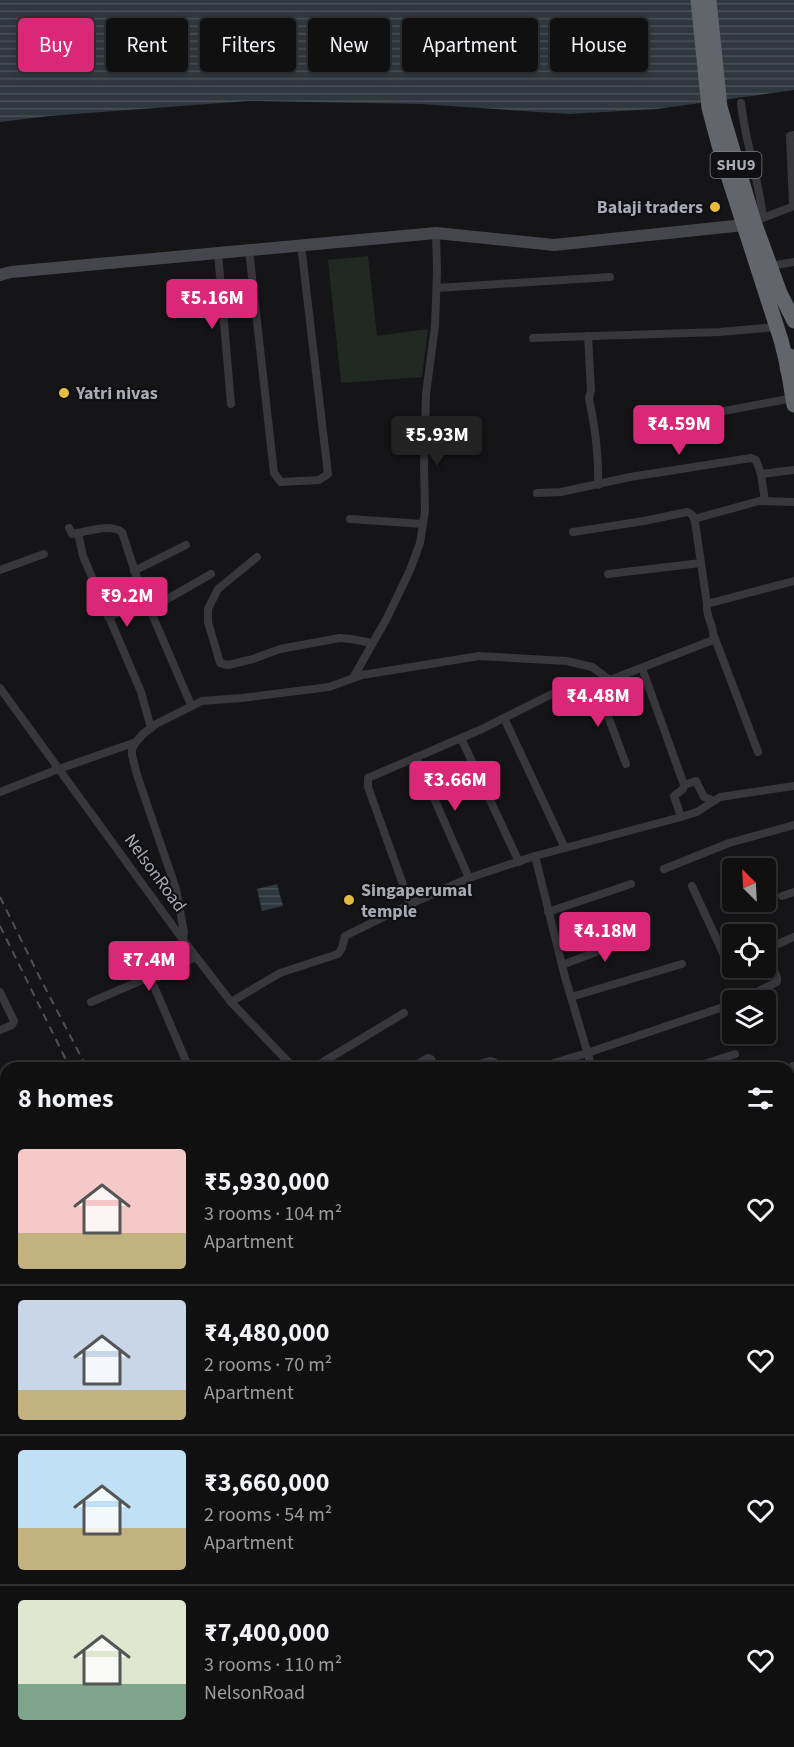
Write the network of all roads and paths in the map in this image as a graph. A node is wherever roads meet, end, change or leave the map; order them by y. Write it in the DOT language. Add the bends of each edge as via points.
graph roads {
  1 [pos="698,0"];
  2 [pos="709,0"];
  3 [pos="741,103"];
  4 [pos="714,108"];
  5 [pos="794,135"];
  6 [pos="792,172"];
  7 [pos="794,206"];
  8 [pos="754,222"];
  9 [pos="436,233"];
  10 [pos="301,245"];
  11 [pos="249,250"];
  12 [pos="218,253"];
  13 [pos="794,262"];
  14 [pos="770,266"];
  15 [pos="0,275"];
  16 [pos="610,277"];
  17 [pos="436,288"];
  18 [pos="794,321"];
  19 [pos="777,327"];
  20 [pos="588,336"];
  21 [pos="533,338"];
  22 [pos="791,368"];
  23 [pos="793,402"];
  24 [pos="231,404"];
  25 [pos="655,424"];
  26 [pos="794,470"];
  27 [pos="761,474"];
  28 [pos="598,485"];
  29 [pos="537,493"];
  30 [pos="765,501"];
  31 [pos="794,502"];
  32 [pos="350,519"];
  33 [pos="694,519"];
  34 [pos="423,524"];
  35 [pos="69,528"];
  36 [pos="573,532"];
  37 [pos="78,533"];
  38 [pos="186,545"];
  39 [pos="44,554"];
  40 [pos="257,557"];
  41 [pos="701,563"];
  42 [pos="0,570"];
  43 [pos="135,571"];
  44 [pos="211,574"];
  45 [pos="608,574"];
  46 [pos="794,581"];
  47 [pos="707,604"];
  48 [pos="148,605"];
  49 [pos="108,617"];
  50 [pos="714,636"];
  51 [pos="372,644"];
  52 [pos="642,668"];
  53 [pos="353,678"];
  54 [pos="610,680"];
  55 [pos="595,682"];
  56 [pos="0,688"];
  57 [pos="191,705"];
  58 [pos="504,718"];
  59 [pos="151,728"];
  60 [pos="461,738"];
  61 [pos="136,742"];
  62 [pos="758,752"];
  63 [pos="416,757"];
  64 [pos="626,764"];
  65 [pos="59,769"];
  66 [pos="684,785"];
  67 [pos="794,786"];
  68 [pos="0,792"];
  69 [pos="711,802"];
  70 [pos="681,817"];
  71 [pos="794,825"];
  72 [pos="566,848"];
  73 [pos="535,856"];
  74 [pos="519,862"];
  75 [pos="664,869"];
  76 [pos="469,878"];
  77 [pos="631,884"];
  78 [pos="692,886"];
  79 [pos="794,892"];
  80 [pos="782,896"];
  81 [pos="410,904"];
  82 [pos="548,912"];
  83 [pos="639,936"];
  84 [pos="794,937"];
  85 [pos="183,940"];
  86 [pos="776,945"];
  87 [pos="722,951"];
  88 [pos="196,957"];
  89 [pos="682,964"];
  90 [pos="562,965"];
  91 [pos="150,976"];
  92 [pos="776,976"];
  93 [pos="760,990"];
  94 [pos="0,992"];
  95 [pos="571,997"];
  96 [pos="91,1002"];
  97 [pos="231,1002"];
  98 [pos="722,1007"];
  99 [pos="404,1013"];
  100 [pos="0,1030"];
  101 [pos="587,1053"];
  102 [pos="735,1054"];
  103 [pos="186,1062"];
  104 [pos="288,1062"];
  105 [pos="323,1062"];
  106 [pos="557,1062"];
  107 [pos="589,1062"];
  108 [pos="710,1062"];
  1 -- 4 [label="highway, SHU9"];
  2 -- 4 [label="highway, SHU9"];
  3 -- 8 [label="street" via="760,196"];
  4 -- 8 [label="highway, SHU9"];
  5 -- 6 [label="street" via="790,136"];
  6 -- 7 [label="street"];
  7 -- 8 [label="street"];
  8 -- 9 [label="main road" via="554,245"];
  8 -- 14 [label="highway, SHU9"];
  8 -- 19 [label="highway, SHU9"];
  9 -- 10 [label="main road"];
  9 -- 17 [label="street"];
  10 -- 11 [label="main road"];
  10 -- 11 [label="street" via="328,474 320,480 281,482 274,473"];
  11 -- 12 [label="main road"];
  12 -- 15 [label="main road"];
  12 -- 24 [label="street"];
  13 -- 14 [label="street"];
  14 -- 18 [label="highway, SHU9"];
  16 -- 17 [label="street"];
  17 -- 34 [label="street" via="426,394"];
  19 -- 20 [label="street"];
  19 -- 22 [label="highway, SHU9"];
  20 -- 21 [label="street"];
  20 -- 28 [label="street" via="589,398"];
  22 -- 23 [label="highway, SHU9"];
  23 -- 25 [label="street"];
  26 -- 27 [label="street"];
  27 -- 28 [label="street" via="756,460 751,458"];
  27 -- 30 [label="street"];
  28 -- 29 [label="street"];
  30 -- 31 [label="street"];
  30 -- 33 [label="street"];
  32 -- 34 [label="street"];
  33 -- 36 [label="street" via="687,512"];
  33 -- 41 [label="street"];
  34 -- 51 [label="street" via="410,570"];
  35 -- 37 [label="street" via="72,534"];
  37 -- 43 [label="street" via="106,528 122,532"];
  37 -- 49 [label="street" via="83,556"];
  38 -- 43 [label="street"];
  39 -- 42 [label="street"];
  40 -- 51 [label="street" via="218,589 208,609 220,663 228,665 280,649 340,638"];
  41 -- 45 [label="street"];
  41 -- 47 [label="street"];
  43 -- 48 [label="street"];
  44 -- 48 [label="street"];
  46 -- 47 [label="street"];
  47 -- 50 [label="street"];
  48 -- 49 [label="street"];
  48 -- 57 [label="street"];
  49 -- 59 [label="street" via="141,692"];
  50 -- 52 [label="street" via="711,641"];
  50 -- 62 [label="street"];
  51 -- 53 [label="street"];
  52 -- 54 [label="street"];
  52 -- 66 [label="street"];
  53 -- 54 [label="street" via="485,656 567,661 592,667"];
  53 -- 57 [label="street" via="328,687 209,699"];
  54 -- 55 [label="street"];
  55 -- 58 [label="street" via="556,692"];
  55 -- 64 [label="street"];
  56 -- 65 [label="street, NelsonRoad"];
  57 -- 59 [label="street"];
  58 -- 60 [label="street"];
  58 -- 72 [label="street"];
  59 -- 61 [label="street"];
  60 -- 63 [label="street"];
  60 -- 74 [label="street"];
  61 -- 65 [label="street"];
  61 -- 85 [label="street" via="132,755 176,889"];
  63 -- 76 [label="street"];
  63 -- 81 [label="street" via="369,776 367,781"];
  65 -- 68 [label="street"];
  65 -- 85 [label="street, NelsonRoad"];
  66 -- 69 [label="street" via="696,781"];
  66 -- 70 [label="street" via="674,796"];
  67 -- 69 [label="street" via="728,795"];
  69 -- 70 [label="street"];
  70 -- 72 [label="street"];
  71 -- 75 [label="street" via="729,843"];
  72 -- 73 [label="street"];
  73 -- 74 [label="street"];
  73 -- 82 [label="street"];
  74 -- 76 [label="street"];
  76 -- 81 [label="street"];
  77 -- 82 [label="street"];
  78 -- 87 [label="street"];
  79 -- 80 [label="street"];
  81 -- 97 [label="street" via="345,936 338,954 280,973"];
  82 -- 90 [label="street"];
  83 -- 90 [label="street"];
  84 -- 86 [label="street"];
  85 -- 88 [label="street, NelsonRoad"];
  88 -- 91 [label="street"];
  88 -- 97 [label="street, NelsonRoad"];
  89 -- 95 [label="street"];
  90 -- 95 [label="street"];
  91 -- 96 [label="street"];
  91 -- 103 [label="street"];
  92 -- 93 [label="street" via="778,981"];
  94 -- 100 [label="street" via="14,1021"];
  95 -- 101 [label="street"];
  97 -- 104 [label="street, NelsonRoad"];
  98 -- 101 [label="street"];
  99 -- 105 [label="street"];
  101 -- 106 [label="street"];
  101 -- 107 [label="street"];
  102 -- 108 [label="street"];
}
